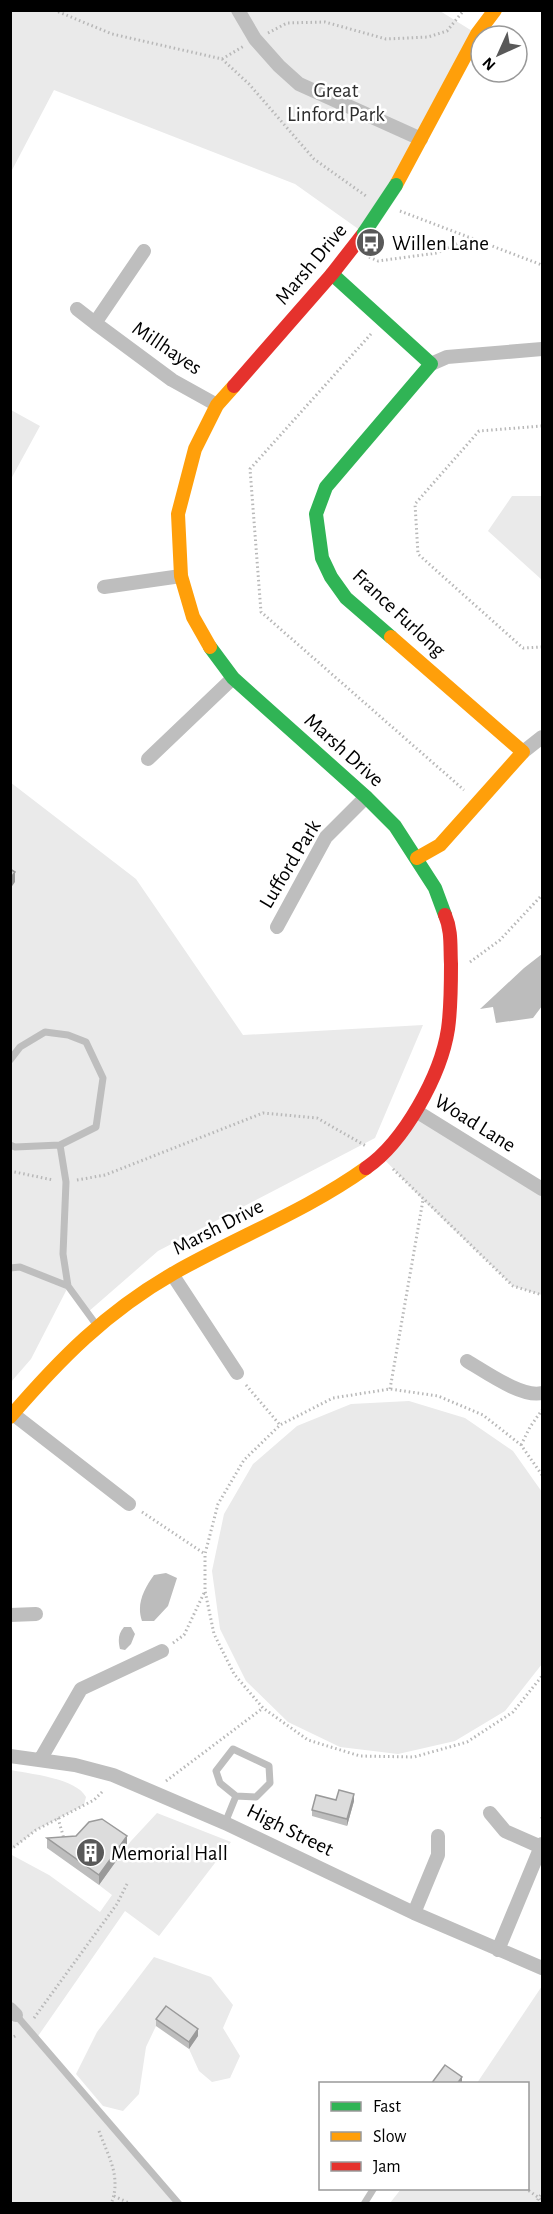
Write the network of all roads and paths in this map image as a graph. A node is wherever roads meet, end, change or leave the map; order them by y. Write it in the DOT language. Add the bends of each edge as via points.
graph roads {
  1 [pos="54,10"];
  2 [pos="238,10"];
  3 [pos="464,10"];
  4 [pos="495,10"];
  5 [pos="255,39"];
  6 [pos="222,59"];
  7 [pos="421,139"];
  8 [pos="372,199"];
  9 [pos="394,208"];
  10 [pos="469,238"];
  11 [pos="351,250"];
  12 [pos="144,251"];
  13 [pos="543,266"];
  14 [pos="332,274"];
  15 [pos="77,309"];
  16 [pos="95,323"];
  17 [pos="543,350"];
  18 [pos="431,364"];
  19 [pos="217,405"];
  20 [pos="543,426"];
  21 [pos="181,576"];
  22 [pos="104,586"];
  23 [pos="543,647"];
  24 [pos="233,678"];
  25 [pos="543,737"];
  26 [pos="523,752"];
  27 [pos="148,759"];
  28 [pos="366,797"];
  29 [pos="417,858"];
  30 [pos="543,895"];
  31 [pos="277,927"];
  32 [pos="451,975"];
  33 [pos="10,1060"];
  34 [pos="416,1111"];
  35 [pos="10,1145"];
  36 [pos="60,1145"];
  37 [pos="382,1158"];
  38 [pos="10,1171"];
  39 [pos="66,1182"];
  40 [pos="543,1189"];
  41 [pos="423,1200"];
  42 [pos="10,1268"];
  43 [pos="172,1274"];
  44 [pos="68,1286"];
  45 [pos="543,1296"];
  46 [pos="97,1325"];
  47 [pos="467,1361"];
  48 [pos="237,1373"];
  49 [pos="390,1389"];
  50 [pos="543,1393"];
  51 [pos="543,1410"];
  52 [pos="12,1415"];
  53 [pos="280,1425"];
  54 [pos="521,1445"];
  55 [pos="543,1475"];
  56 [pos="129,1504"];
  57 [pos="206,1554"];
  58 [pos="205,1591"];
  59 [pos="36,1614"];
  60 [pos="10,1615"];
  61 [pos="162,1651"];
  62 [pos="543,1676"];
  63 [pos="263,1708"];
  64 [pos="10,1756"];
  65 [pos="40,1760"];
  66 [pos="113,1775"];
  67 [pos="151,1791"];
  68 [pos="236,1796"];
  69 [pos="490,1813"];
  70 [pos="58,1818"];
  71 [pos="225,1823"];
  72 [pos="438,1836"];
  73 [pos="64,1841"];
  74 [pos="542,1845"];
  75 [pos="10,1850"];
  76 [pos="127,1884"];
  77 [pos="414,1914"];
  78 [pos="498,1950"];
  79 [pos="543,1968"];
  80 [pos="13,2012"];
  81 [pos="27,2028"];
  82 [pos="98,2126"];
  83 [pos="373,2190"];
  84 [pos="528,2190"];
  85 [pos="543,2193"];
  86 [pos="114,2196"];
  87 [pos="541,2199"];
  88 [pos="111,2204"];
  89 [pos="131,2204"];
  90 [pos="179,2204"];
  91 [pos="364,2204"];
  92 [pos="535,2204"];
  1 -- 6 [label="path" via="112,34"];
  2 -- 5 [label="street"];
  3 -- 5 [label="path" via="447,31 428,37 386,39 325,22 288,23"];
  4 -- 7 [label="street, Marsh Drive" via="477,34"];
  5 -- 6 [label="path"];
  5 -- 7 [label="street" via="299,84"];
  6 -- 8 [label="path" via="314,159"];
  7 -- 11 [label="street, Marsh Drive, bridge" via="396,185"];
  9 -- 10 [label="path"];
  10 -- 11 [label="path" via="437,253 378,261"];
  10 -- 13 [label="path"];
  11 -- 14 [label="street, Marsh Drive"];
  12 -- 16 [label="street"];
  14 -- 18 [label="street"];
  14 -- 19 [label="street, Marsh Drive"];
  15 -- 16 [label="street, Millhayes"];
  16 -- 19 [label="street, Millhayes" via="172,380"];
  17 -- 18 [label="street" via="447,357"];
  18 -- 26 [label="street, France Furlong" via="326,487 316,514 322,558 346,598"];
  19 -- 21 [label="street, Marsh Drive" via="195,449 178,513"];
  20 -- 23 [label="path" via="479,431 415,504 418,554 523,648"];
  21 -- 22 [label="street"];
  21 -- 24 [label="street, Marsh Drive" via="193,617"];
  24 -- 27 [label="street"];
  24 -- 28 [label="street, Marsh Drive"];
  25 -- 26 [label="street"];
  26 -- 29 [label="street" via="440,845"];
  28 -- 29 [label="street, Marsh Drive" via="395,826"];
  28 -- 31 [label="street, Lufford Park" via="326,837"];
  29 -- 32 [label="street, Marsh Drive" via="435,888 450,927"];
  30 -- 32 [label="path" via="500,940"];
  32 -- 34 [label="street, Marsh Drive" via="448,1030 435,1073"];
  33 -- 36 [label="lane" via="20,1047 45,1032 86,1042 103,1078 96,1127"];
  34 -- 37 [label="street, Marsh Drive"];
  34 -- 40 [label="street, Woad Lane"];
  35 -- 36 [label="lane"];
  36 -- 39 [label="lane"];
  37 -- 39 [label="path" via="359,1140 317,1118 262,1113 105,1175"];
  37 -- 41 [label="path"];
  37 -- 43 [label="street, Marsh Drive" via="338,1188"];
  38 -- 39 [label="path"];
  39 -- 44 [label="lane" via="63,1254"];
  41 -- 45 [label="path" via="513,1286"];
  41 -- 49 [label="path"];
  42 -- 44 [label="lane" via="20,1267"];
  43 -- 46 [label="street, Marsh Drive"];
  43 -- 48 [label="street"];
  44 -- 46 [label="lane"];
  46 -- 52 [label="street, Marsh Drive" via="54,1366"];
  47 -- 50 [label="street" via="514,1387 534,1395"];
  48 -- 53 [label="path"];
  49 -- 53 [label="path" via="333,1398"];
  49 -- 54 [label="path" via="438,1396 483,1415"];
  51 -- 54 [label="path"];
  52 -- 56 [label="street"];
  53 -- 57 [label="path" via="244,1460 218,1504"];
  54 -- 55 [label="path"];
  56 -- 57 [label="path"];
  57 -- 58 [label="path"];
  58 -- 61 [label="path" via="184,1635"];
  58 -- 63 [label="path" via="214,1634 234,1674"];
  59 -- 60 [label="street"];
  61 -- 65 [label="street" via="81,1689"];
  62 -- 63 [label="path" via="513,1712 467,1742 414,1757 360,1756 308,1740"];
  63 -- 67 [label="path"];
  64 -- 65 [label="street, High Street"];
  65 -- 66 [label="street, High Street"];
  66 -- 67 [label="street, High Street"];
  66 -- 70 [label="path" via="94,1800"];
  67 -- 71 [label="street, High Street"];
  68 -- 68 [label="lane" via="220,1783 216,1771 233,1749 269,1766 270,1783 256,1797"];
  68 -- 71 [label="lane"];
  69 -- 74 [label="street" via="505,1831"];
  70 -- 73 [label="path"];
  70 -- 75 [label="path"];
  71 -- 77 [label="street, High Street"];
  72 -- 77 [label="street" via="438,1855"];
  74 -- 78 [label="street"];
  76 -- 81 [label="path" via="117,1904"];
  77 -- 78 [label="street, High Street"];
  78 -- 79 [label="street, High Street"];
  80 -- 81 [label="lane"];
  81 -- 90 [label="lane"];
  82 -- 86 [label="path" via="112,2162"];
  83 -- 91 [label="lane"];
  84 -- 87 [label="path"];
  85 -- 87 [label="path"];
  86 -- 88 [label="path"];
  86 -- 89 [label="path"];
  87 -- 92 [label="path"];
}
